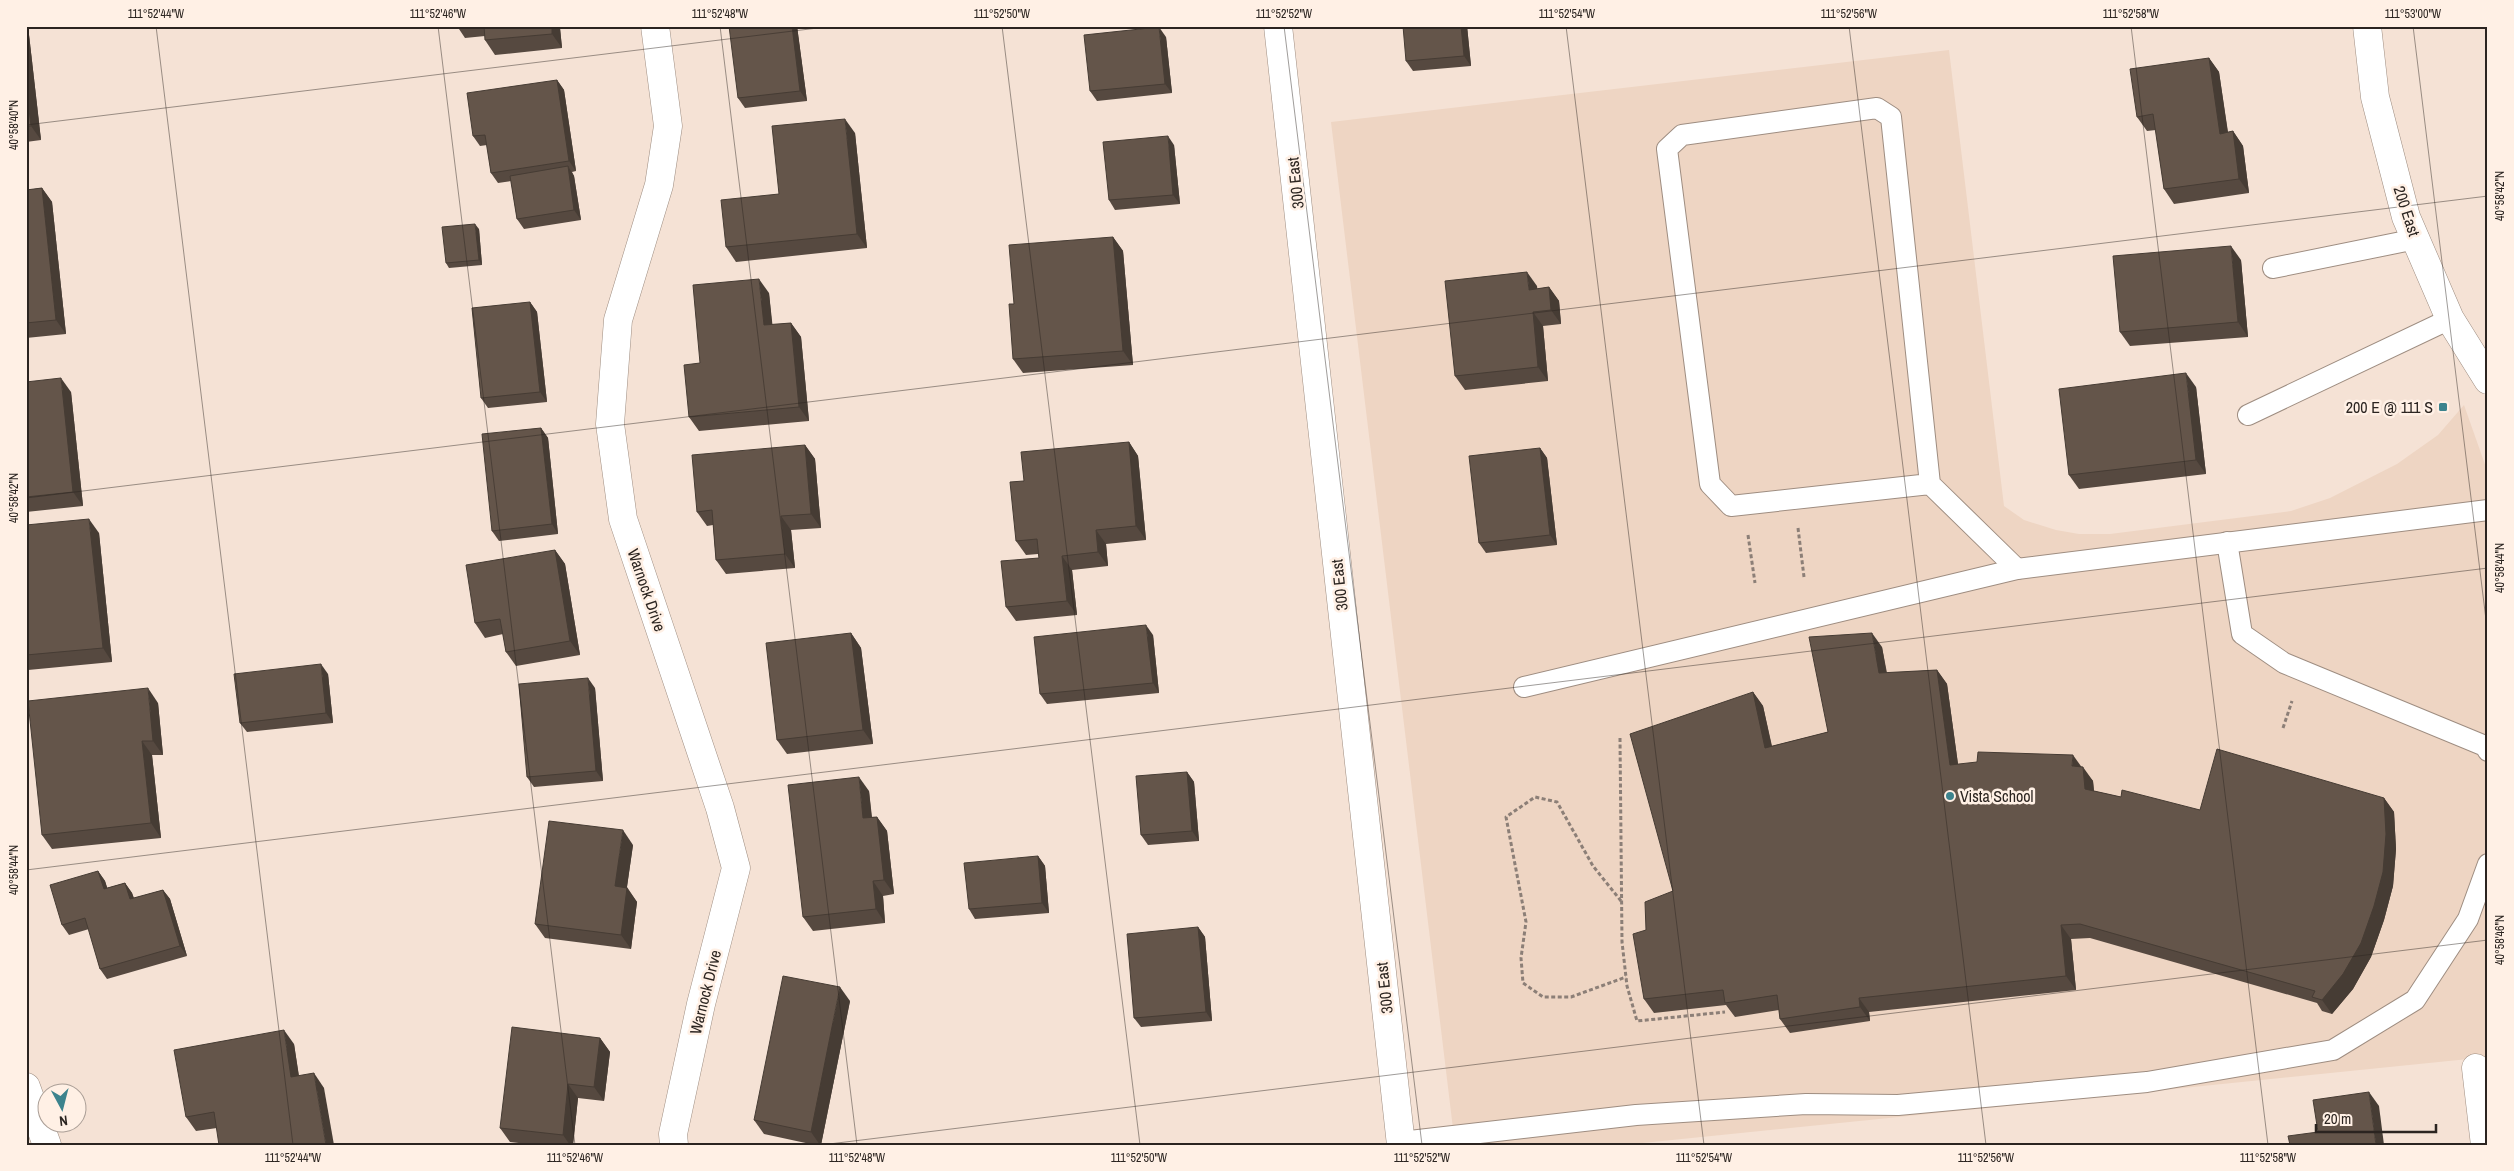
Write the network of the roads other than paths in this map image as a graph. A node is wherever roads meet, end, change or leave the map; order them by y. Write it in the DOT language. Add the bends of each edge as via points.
graph roads {
  1 [pos="655,26"];
  2 [pos="1278,26"];
  3 [pos="2367,26"];
  4 [pos="2416,239"];
  5 [pos="2273,268"];
  6 [pos="2450,319"];
  7 [pos="2488,380"];
  8 [pos="2248,415"];
  9 [pos="1930,484"];
  10 [pos="2488,510"];
  11 [pos="2227,542"];
  12 [pos="2017,569"];
  13 [pos="1524,687"];
  14 [pos="2488,751"];
  15 [pos="2488,864"];
  16 [pos="2476,1068"];
  17 [pos="26,1087"];
  18 [pos="1401,1144"];
  19 [pos="47,1145"];
  20 [pos="674,1145"];
  21 [pos="2485,1145"];
  1 -- 20 [label="street, Warnock Drive" via="668,126 659,185 618,320 610,424 623,520 720,808 736,868 701,1004 673,1134"];
  2 -- 18 [label="street, 300 East"];
  3 -- 4 [label="street, 200 East" via="2375,97 2406,217"];
  4 -- 5 [label="lane"];
  4 -- 6 [label="street, 200 East"];
  6 -- 7 [label="street, 200 East"];
  6 -- 8 [label="lane"];
  9 -- 9 [label="lane" via="1891,117 1877,108 1682,136 1667,149 1710,484 1731,506"];
  9 -- 12 [label="lane"];
  10 -- 11 [label="lane"];
  11 -- 12 [label="lane"];
  11 -- 14 [label="lane" via="2242,634 2284,663 2485,746"];
  12 -- 13 [label="lane"];
  15 -- 18 [label="lane" via="2468,920 2414,1000 2333,1050 2147,1082 1898,1105 1806,1104 1636,1116"];
  16 -- 21 [label="street"];
  17 -- 19 [label="street"];
}
